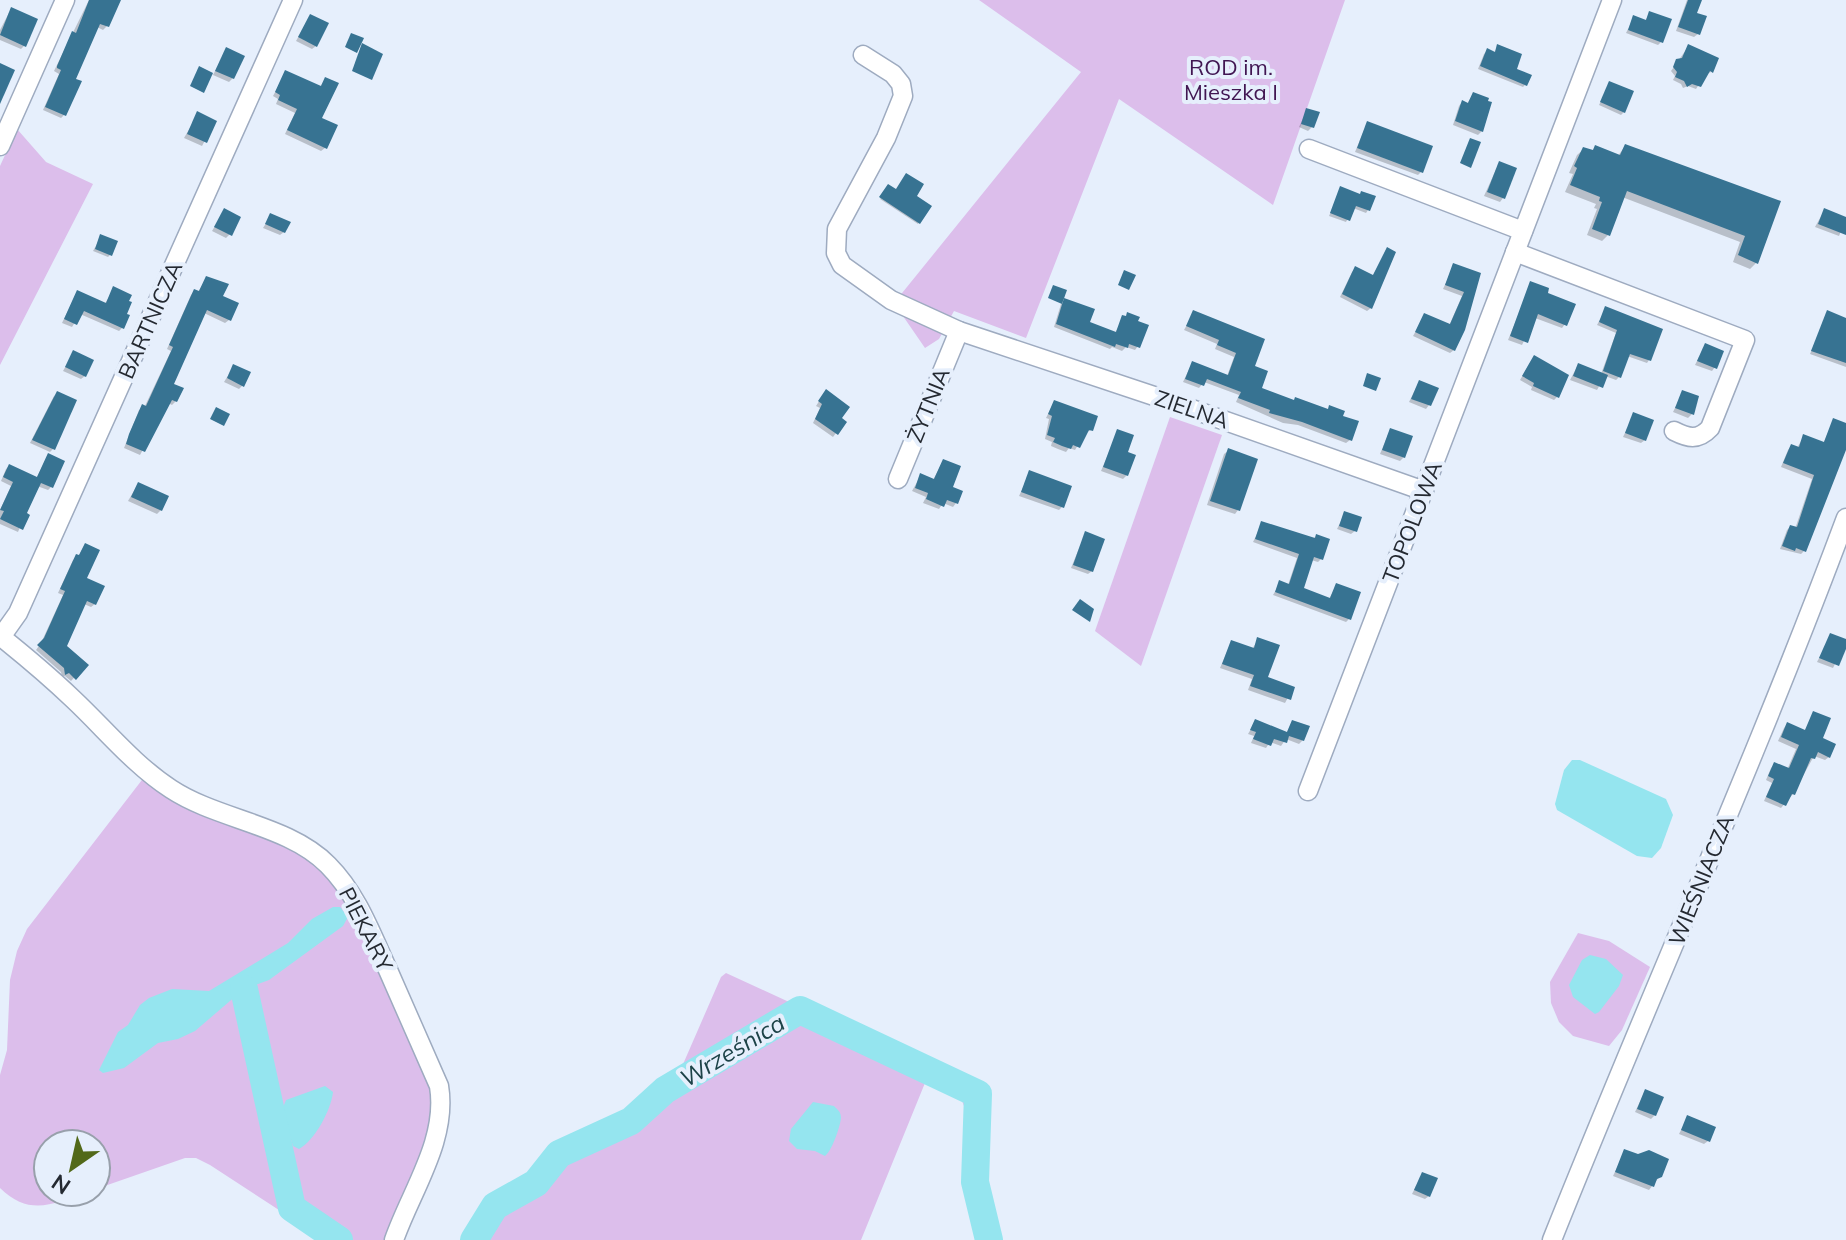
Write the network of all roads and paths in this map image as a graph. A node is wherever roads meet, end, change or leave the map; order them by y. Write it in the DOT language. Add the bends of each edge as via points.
graph roads {
  1 [pos="65,0"];
  2 [pos="293,0"];
  3 [pos="1612,0"];
  4 [pos="863,55"];
  5 [pos="0,146"];
  6 [pos="1309,149"];
  7 [pos="1523,231"];
  8 [pos="1515,252"];
  9 [pos="959,331"];
  10 [pos="1674,431"];
  11 [pos="898,479"];
  12 [pos="1424,491"];
  13 [pos="1846,518"];
  14 [pos="1,636"];
  15 [pos="1308,791"];
  16 [pos="394,1240"];
  17 [pos="1552,1240"];
  1 -- 5 [label="street"];
  2 -- 14 [label="street, BARTNICZA" via="18,613"];
  3 -- 7 [label="street, TOPOLOWA"];
  4 -- 9 [label="street, ZIELNA" via="893,74 903,96 837,229 838,260 891,300"];
  6 -- 7 [label="street"];
  7 -- 8 [label="street, TOPOLOWA"];
  8 -- 10 [label="street" via="1745,340 1710,428 1688,438"];
  8 -- 12 [label="street, TOPOLOWA"];
  9 -- 11 [label="street, ŻYTNIA"];
  9 -- 12 [label="street, ZIELNA"];
  12 -- 15 [label="street, TOPOLOWA"];
  13 -- 17 [label="street, WIEŚNIACZA"];
  14 -- 16 [label="street, PIEKARY" via="170,789 204,808 283,836 326,862 344,883 374,938 441,1100 423,1175"];
}
